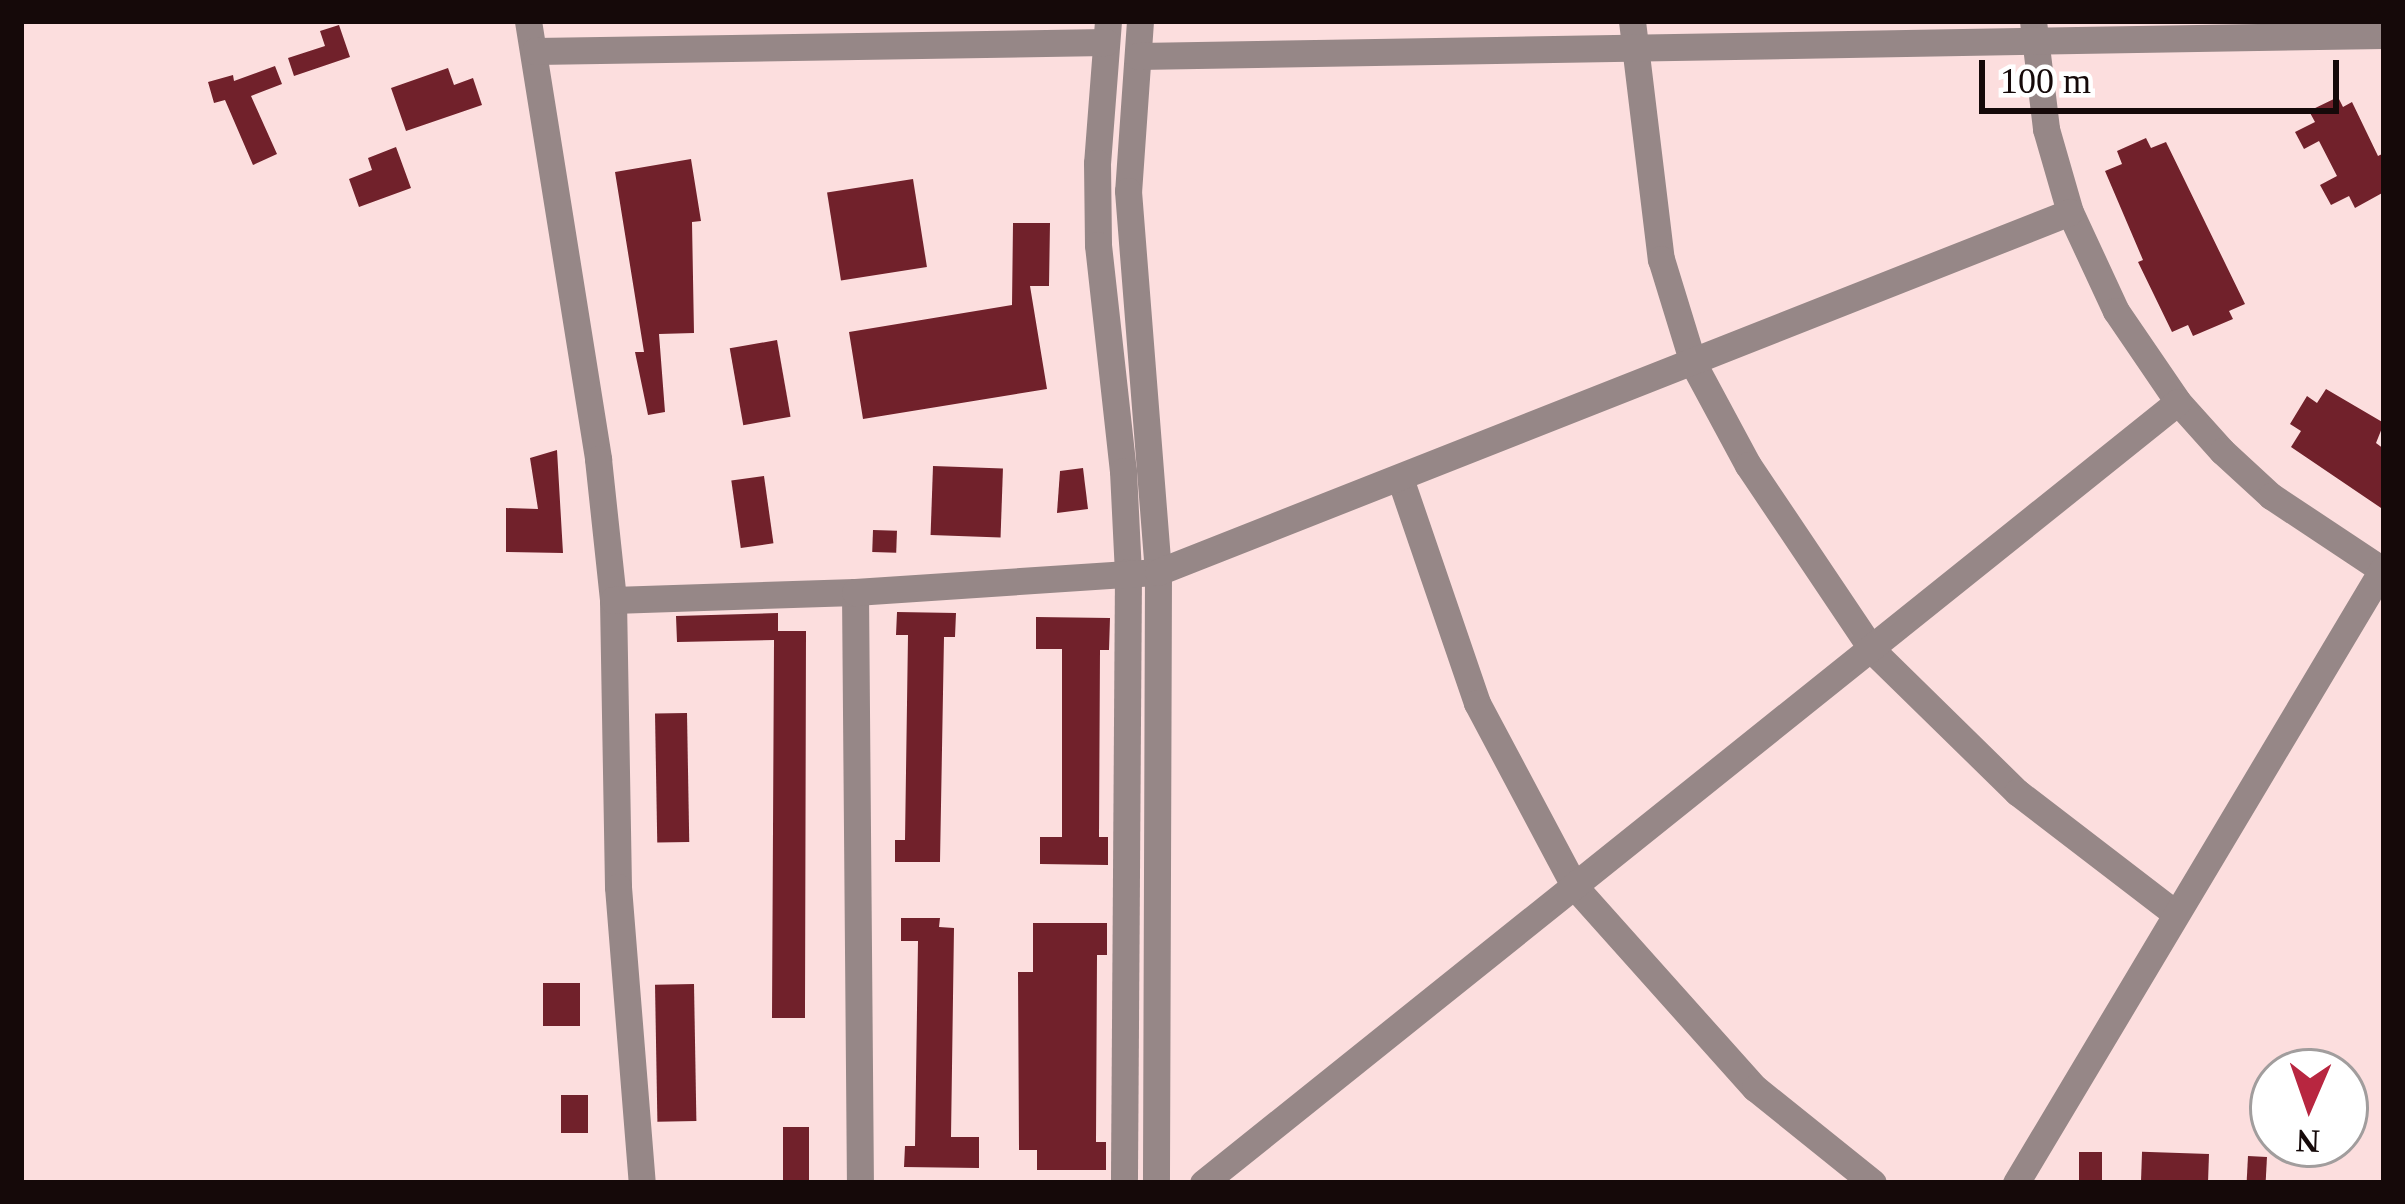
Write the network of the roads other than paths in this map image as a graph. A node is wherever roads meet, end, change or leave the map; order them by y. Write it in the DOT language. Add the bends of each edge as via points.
graph roads {
  1 [pos="528,21"];
  2 [pos="1139,21"];
  3 [pos="1107,31"];
  4 [pos="2033,33"];
  5 [pos="1634,34"];
  6 [pos="2384,35"];
  7 [pos="536,51"];
  8 [pos="1138,56"];
  9 [pos="2070,212"];
  10 [pos="1694,363"];
  11 [pos="2178,402"];
  12 [pos="1400,478"];
  13 [pos="2383,570"];
  14 [pos="1128,572"];
  15 [pos="1158,572"];
  16 [pos="855,592"];
  17 [pos="613,600"];
  18 [pos="1873,652"];
  19 [pos="1575,887"];
  20 [pos="2176,914"];
  21 [pos="642,1183"];
  22 [pos="860,1183"];
  23 [pos="1124,1183"];
  24 [pos="1156,1183"];
  25 [pos="1203,1183"];
  26 [pos="1874,1183"];
  27 [pos="2017,1183"];
  1 -- 7 [label="street"];
  2 -- 8 [label="street"];
  3 -- 7 [label="street"];
  3 -- 14 [label="street" via="1098,245"];
  4 -- 5 [label="street"];
  4 -- 6 [label="street"];
  4 -- 9 [label="street" via="2046,129"];
  5 -- 8 [label="street"];
  5 -- 10 [label="street" via="1661,259"];
  7 -- 17 [label="street"];
  8 -- 15 [label="street" via="1130,259"];
  9 -- 10 [label="street"];
  9 -- 11 [label="street" via="2116,311"];
  10 -- 12 [label="street"];
  10 -- 18 [label="street" via="1748,465"];
  11 -- 13 [label="street" via="2271,496"];
  11 -- 18 [label="street"];
  12 -- 15 [label="street"];
  12 -- 19 [label="street" via="1477,703"];
  13 -- 20 [label="street"];
  14 -- 15 [label="street"];
  14 -- 16 [label="street"];
  14 -- 23 [label="street"];
  15 -- 24 [label="street"];
  16 -- 17 [label="street"];
  16 -- 22 [label="street"];
  17 -- 21 [label="street" via="619,887"];
  18 -- 19 [label="street"];
  18 -- 20 [label="street" via="2018,793"];
  19 -- 25 [label="street"];
  19 -- 26 [label="street" via="1755,1088"];
  20 -- 27 [label="street"];
}
